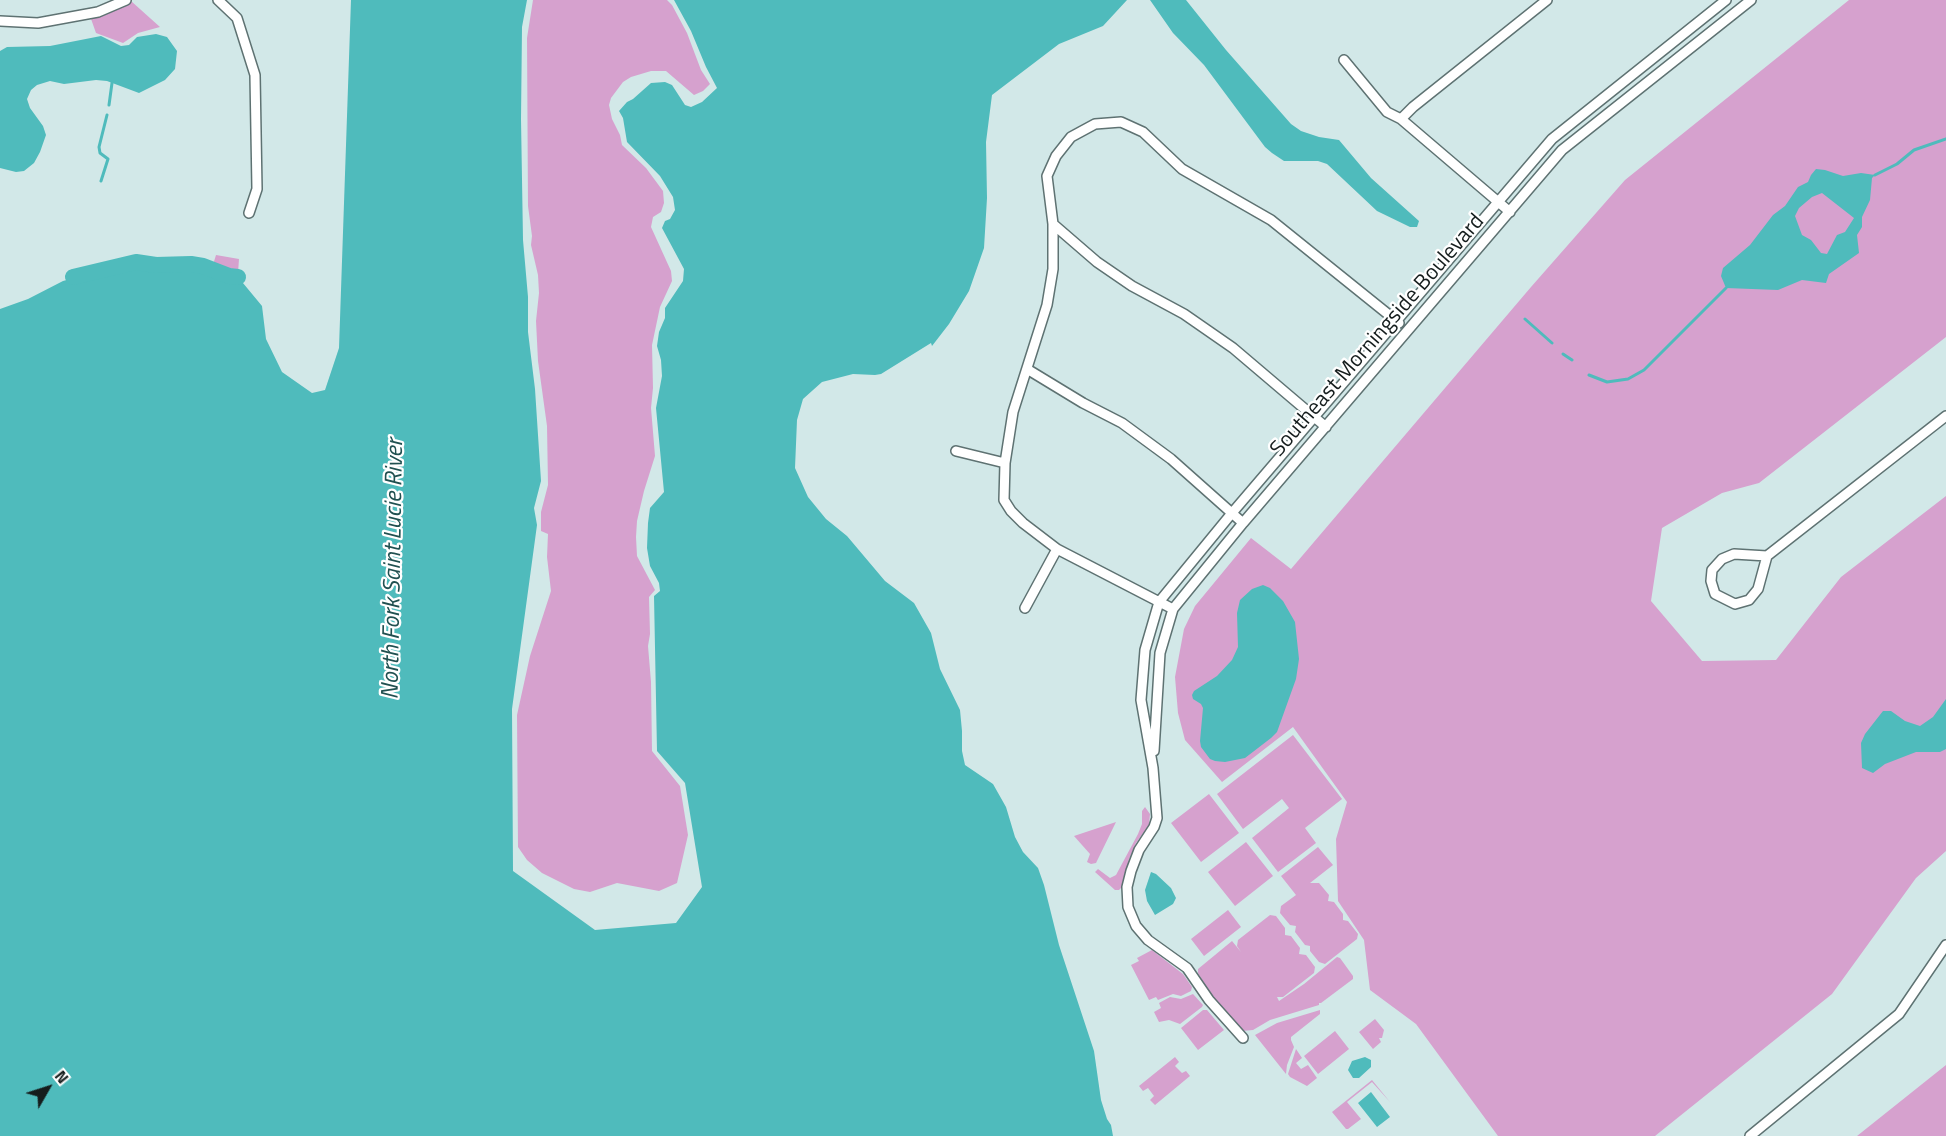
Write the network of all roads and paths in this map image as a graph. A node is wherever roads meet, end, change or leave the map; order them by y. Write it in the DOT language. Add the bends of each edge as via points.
graph roads {
  1 [pos="126,0"];
  2 [pos="218,0"];
  3 [pos="1547,0"];
  4 [pos="1726,0"];
  5 [pos="1751,0"];
  6 [pos="1708,14"];
  7 [pos="0,21"];
  8 [pos="1718,26"];
  9 [pos="1344,60"];
  10 [pos="1599,100"];
  11 [pos="1608,112"];
  12 [pos="1401,119"];
  13 [pos="1499,202"];
  14 [pos="1510,212"];
  15 [pos="249,213"];
  16 [pos="1053,224"];
  17 [pos="1396,320"];
  18 [pos="1408,330"];
  19 [pos="1027,369"];
  20 [pos="1946,416"];
  21 [pos="1314,417"];
  22 [pos="1326,427"];
  23 [pos="956,451"];
  24 [pos="1005,463"];
  25 [pos="1232,513"];
  26 [pos="1244,523"];
  27 [pos="1057,549"];
  28 [pos="1767,556"];
  29 [pos="1159,602"];
  30 [pos="1025,608"];
  31 [pos="1173,609"];
  32 [pos="1153,768"];
  33 [pos="1946,945"];
  34 [pos="1243,1038"];
  35 [pos="1750,1136"];
  1 -- 7 [label="street" via="98,12 38,23"];
  2 -- 15 [label="street" via="237,18 255,75 256,189"];
  3 -- 12 [label="street"];
  4 -- 6 [label="street, Southeast Morningside Boulevard"];
  5 -- 8 [label="street, Southeast Morningside Boulevard"];
  6 -- 8 [label="street"];
  6 -- 10 [label="street, Southeast Morningside Boulevard"];
  8 -- 11 [label="street, Southeast Morningside Boulevard"];
  9 -- 12 [label="street" via="1387,112"];
  10 -- 11 [label="street"];
  10 -- 13 [label="street, Southeast Morningside Boulevard" via="1552,139"];
  11 -- 14 [label="street, Southeast Morningside Boulevard" via="1562,150"];
  12 -- 13 [label="street"];
  13 -- 14 [label="street"];
  13 -- 17 [label="street, Southeast Morningside Boulevard"];
  14 -- 18 [label="street, Southeast Morningside Boulevard"];
  16 -- 17 [label="street" via="1047,176 1056,156 1071,137 1095,124 1122,122 1143,132 1182,169 1271,220"];
  16 -- 19 [label="street" via="1053,269 1047,305"];
  16 -- 21 [label="street" via="1097,262 1233,348"];
  17 -- 18 [label="street"];
  17 -- 21 [label="street, Southeast Morningside Boulevard"];
  18 -- 22 [label="street, Southeast Morningside Boulevard"];
  19 -- 24 [label="street" via="1013,412"];
  19 -- 25 [label="street" via="1122,423 1171,459"];
  20 -- 28 [label="street"];
  21 -- 22 [label="street"];
  21 -- 25 [label="street, Southeast Morningside Boulevard"];
  22 -- 26 [label="street, Southeast Morningside Boulevard"];
  23 -- 24 [label="street"];
  24 -- 27 [label="street" via="1004,500 1023,523"];
  25 -- 26 [label="street"];
  25 -- 29 [label="street, Southeast Morningside Boulevard"];
  26 -- 31 [label="street, Southeast Morningside Boulevard"];
  27 -- 29 [label="street"];
  27 -- 30 [label="street"];
  28 -- 28 [label="street" via="1734,554 1722,559 1712,570 1715,594 1735,604 1749,600 1758,589"];
  29 -- 31 [label="street"];
  29 -- 32 [label="street, Southeast Morningside Boulevard" via="1145,650 1141,699"];
  31 -- 32 [label="street, Southeast Morningside Boulevard" via="1160,653"];
  32 -- 34 [label="street, Southeast Morningside Boulevard" via="1157,818 1131,871 1128,907 1136,926 1148,940 1187,968"];
  33 -- 35 [label="street" via="1899,1014"];
}
